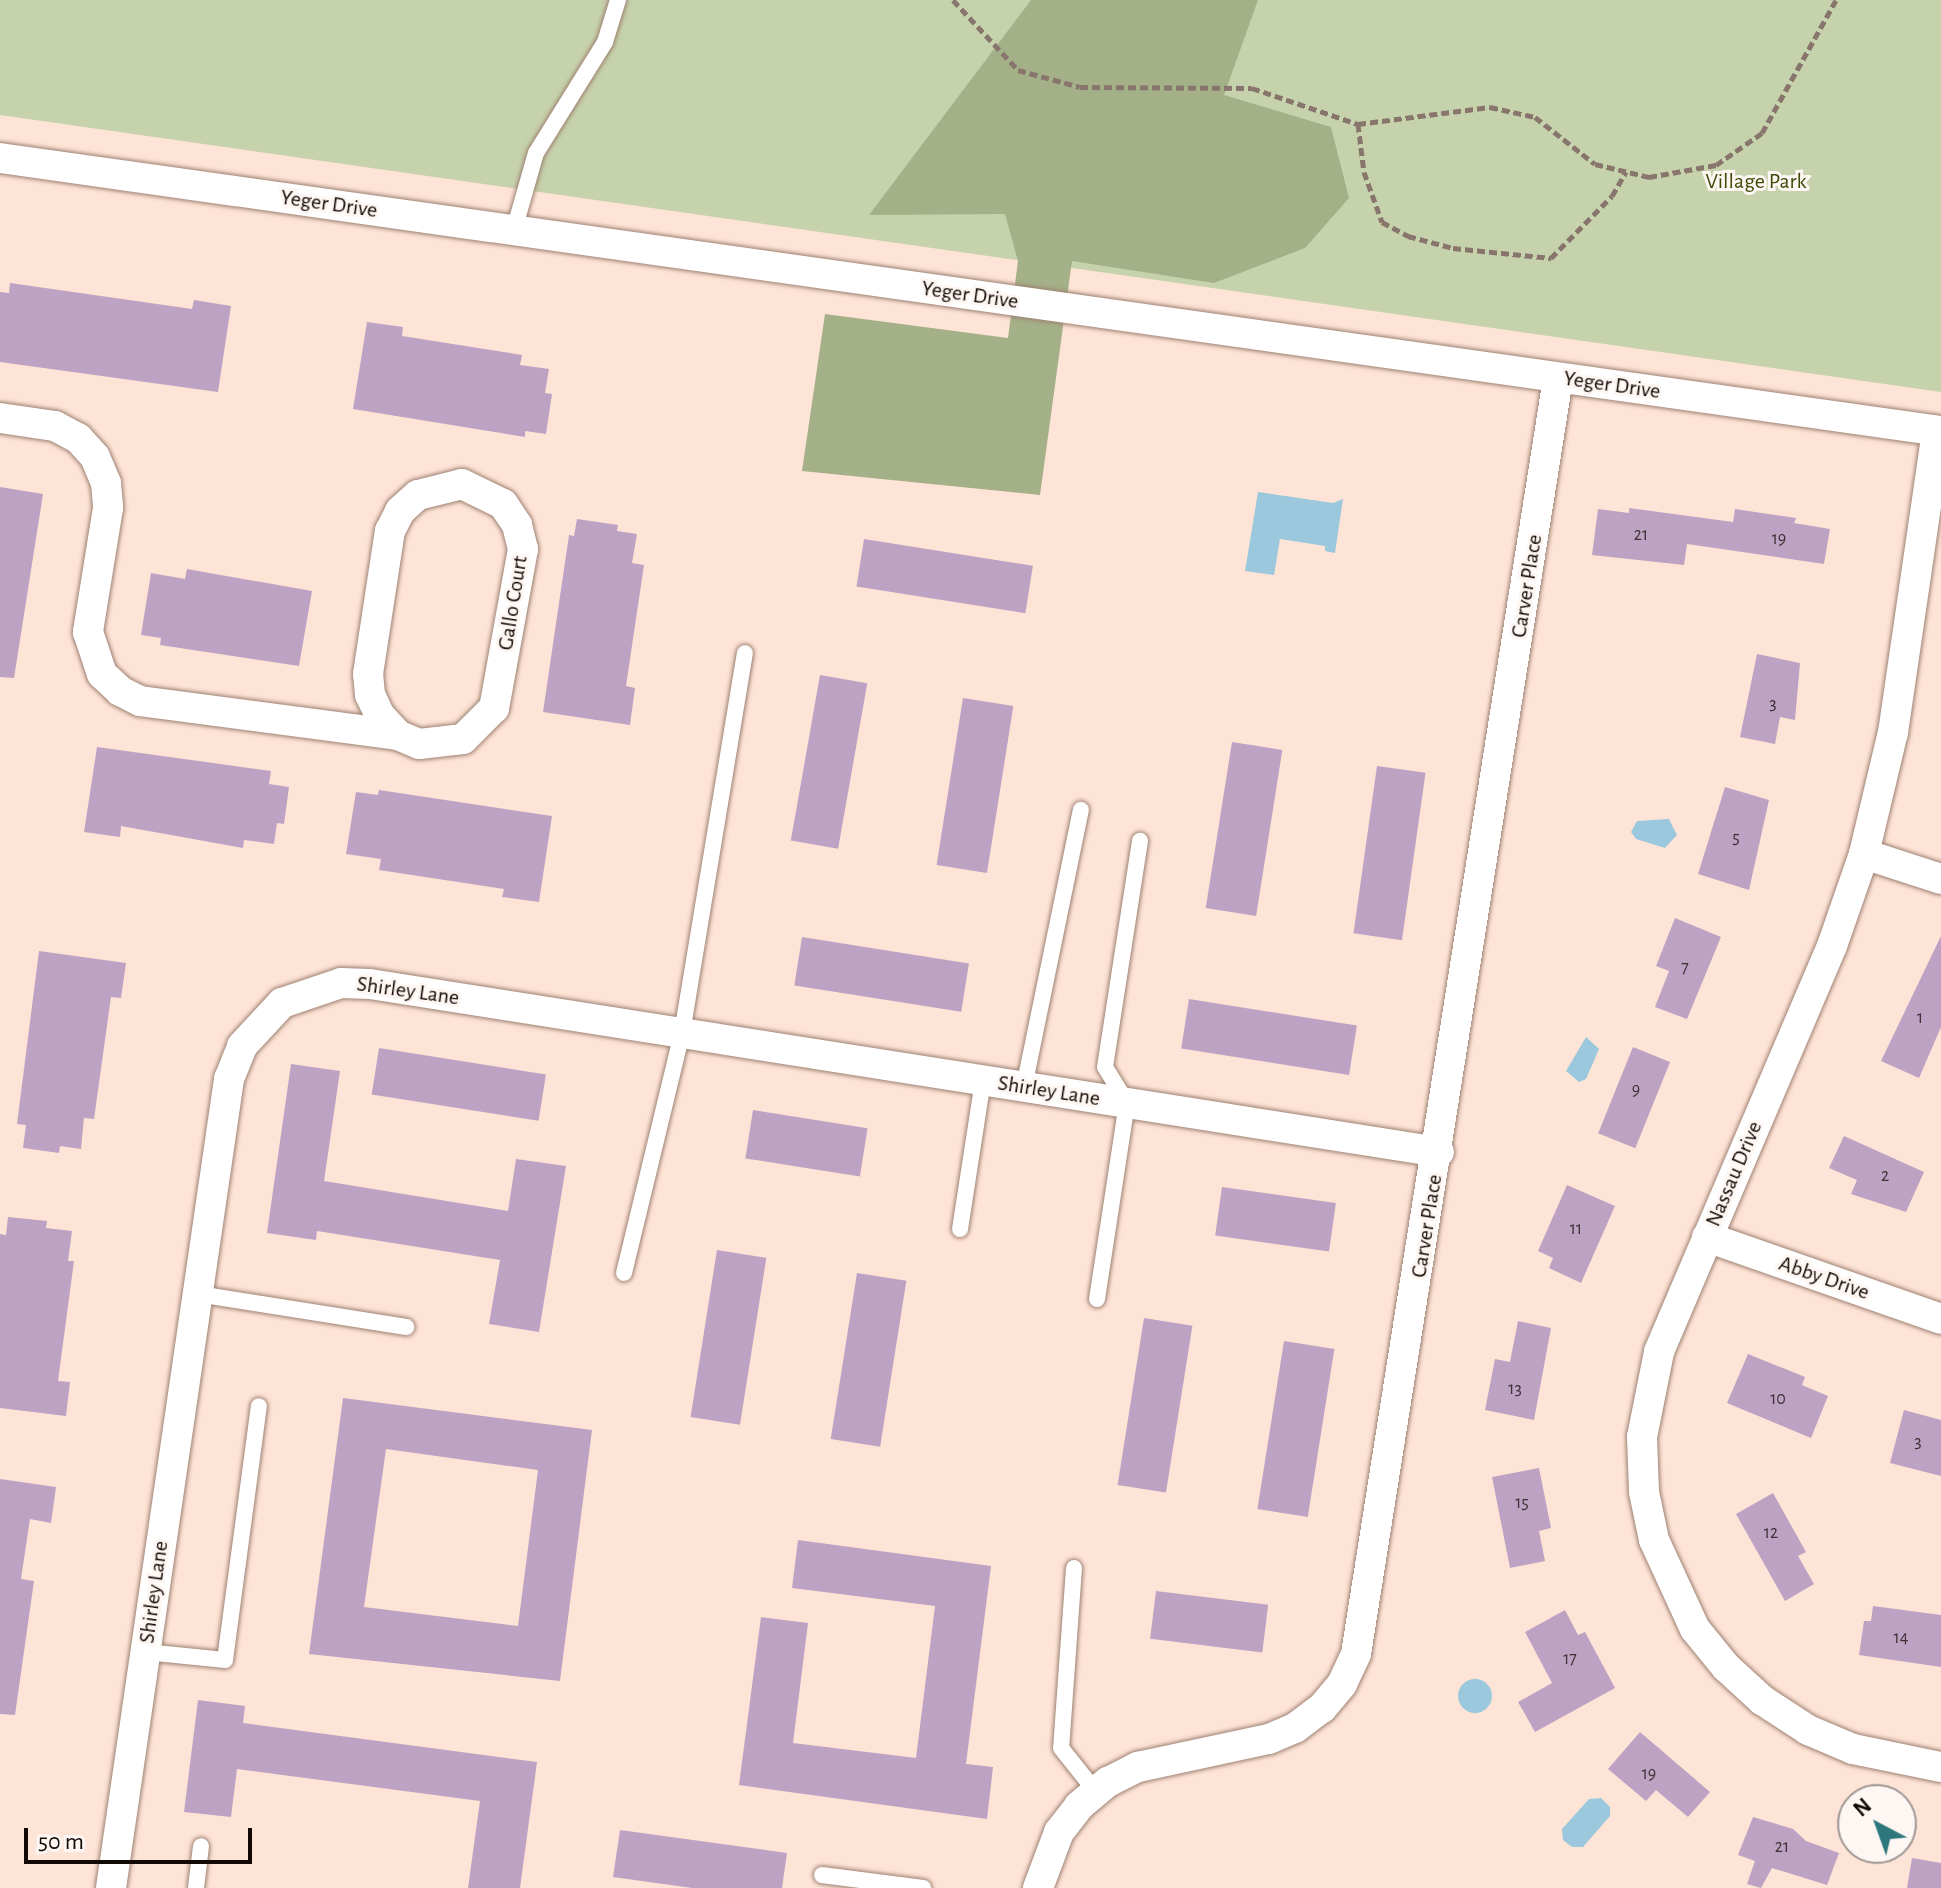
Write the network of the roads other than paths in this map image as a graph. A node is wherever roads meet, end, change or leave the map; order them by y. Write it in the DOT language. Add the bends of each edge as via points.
graph roads {
  1 [pos="618,0"];
  2 [pos="0,158"];
  3 [pos="514,230"];
  4 [pos="1558,378"];
  5 [pos="0,418"];
  6 [pos="1939,431"];
  7 [pos="745,653"];
  8 [pos="398,735"];
  9 [pos="1081,810"];
  10 [pos="1140,841"];
  11 [pos="1864,854"];
  12 [pos="1941,879"];
  13 [pos="682,1033"];
  14 [pos="983,1080"];
  15 [pos="1024,1087"];
  16 [pos="1127,1103"];
  17 [pos="1439,1152"];
  18 [pos="960,1229"];
  19 [pos="1707,1237"];
  20 [pos="624,1273"];
  21 [pos="198,1294"];
  22 [pos="1097,1299"];
  23 [pos="1941,1319"];
  24 [pos="406,1327"];
  25 [pos="259,1406"];
  26 [pos="1074,1568"];
  27 [pos="146,1652"];
  28 [pos="1941,1767"];
  29 [pos="1096,1792"];
  30 [pos="201,1846"];
  31 [pos="822,1875"];
  32 [pos="111,1888"];
  33 [pos="196,1888"];
  34 [pos="923,1888"];
  35 [pos="1038,1888"];
  1 -- 3 [label="lane" via="605,42 536,153"];
  2 -- 3 [label="street, Yeger Drive"];
  3 -- 4 [label="street, Yeger Drive"];
  4 -- 6 [label="street, Yeger Drive"];
  4 -- 17 [label="street, Carver Place"];
  5 -- 8 [label="street, Gallo Court" via="55,426 78,438 95,457 106,483 108,508 88,632 102,674 120,691 140,701"];
  6 -- 11 [label="street, Nassau Drive" via="1893,732"];
  7 -- 13 [label="lane"];
  8 -- 8 [label="street, Gallo Court" via="441,745 463,739 494,708 523,549 517,525 503,504 484,491 440,485 400,511 390,531 368,674 380,716"];
  9 -- 15 [label="lane"];
  10 -- 16 [label="lane" via="1105,1067"];
  11 -- 12 [label="street"];
  11 -- 19 [label="street, Nassau Drive" via="1832,946"];
  13 -- 14 [label="street, Shirley Lane"];
  13 -- 20 [label="lane"];
  13 -- 21 [label="street, Shirley Lane" via="370,984 309,990 282,1003 242,1046 229,1079"];
  14 -- 15 [label="street, Shirley Lane"];
  14 -- 18 [label="lane"];
  15 -- 16 [label="street, Shirley Lane"];
  16 -- 17 [label="street, Shirley Lane"];
  16 -- 22 [label="lane"];
  17 -- 29 [label="street, Carver Place" via="1356,1654 1342,1684 1295,1728 1138,1767"];
  19 -- 23 [label="street, Abby Drive"];
  19 -- 28 [label="street, Nassau Drive" via="1659,1352 1642,1437 1644,1492 1671,1586 1695,1629 1762,1700 1808,1730 1853,1749"];
  21 -- 24 [label="lane"];
  21 -- 27 [label="street, Shirley Lane"];
  25 -- 27 [label="lane" via="225,1660"];
  26 -- 29 [label="lane" via="1061,1748"];
  27 -- 32 [label="street, Shirley Lane"];
  29 -- 35 [label="street, Carver Place" via="1059,1832"];
  30 -- 33 [label="lane"];
  31 -- 34 [label="lane"];
}
